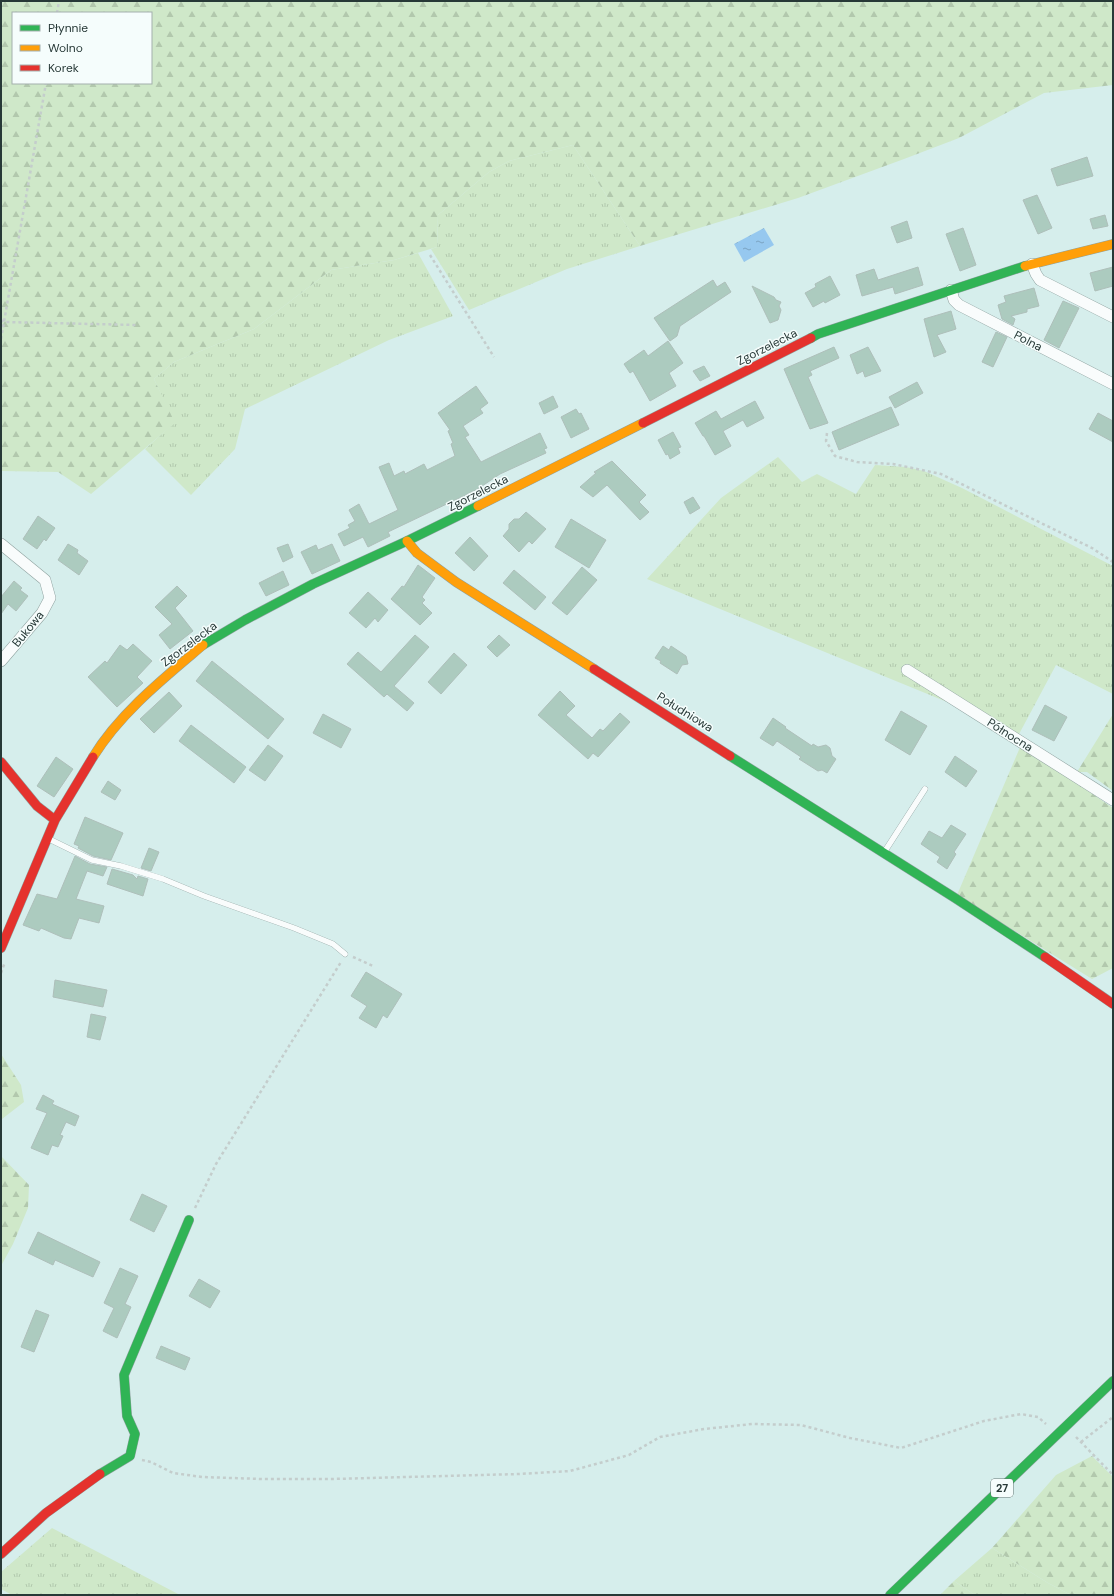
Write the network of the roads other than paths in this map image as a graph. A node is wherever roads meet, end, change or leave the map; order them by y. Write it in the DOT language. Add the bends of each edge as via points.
graph roads {
  1 [pos="1113,244"];
  2 [pos="1032,264"];
  3 [pos="951,290"];
  4 [pos="1113,317"];
  5 [pos="1113,384"];
  6 [pos="407,541"];
  7 [pos="1,544"];
  8 [pos="1,661"];
  9 [pos="907,670"];
  10 [pos="1,762"];
  11 [pos="925,789"];
  12 [pos="1113,800"];
  13 [pos="55,820"];
  14 [pos="47,838"];
  15 [pos="883,853"];
  16 [pos="1,948"];
  17 [pos="346,954"];
  18 [pos="1113,1004"];
  19 [pos="189,1220"];
  20 [pos="1113,1381"];
  21 [pos="1,1554"];
  22 [pos="890,1595"];
  1 -- 2 [label="street, Zgorzelecka"];
  2 -- 3 [label="street, Zgorzelecka"];
  2 -- 4 [label="street" via="1040,280"];
  3 -- 5 [label="street, Polna" via="954,300 959,305"];
  3 -- 6 [label="street, Zgorzelecka" via="818,334"];
  6 -- 13 [label="street, Zgorzelecka" via="313,584 207,642 164,678 127,714 97,751"];
  6 -- 15 [label="street, Południowa" via="416,553 456,582"];
  7 -- 8 [label="street, Bukowa" via="45,580 50,598 42,613"];
  9 -- 12 [label="street, Północna"];
  10 -- 13 [label="street" via="37,806"];
  11 -- 15 [label="lane"];
  13 -- 14 [label="street, Zgorzelecka"];
  14 -- 16 [label="street, Zgorzelecka"];
  14 -- 17 [label="lane" via="92,860 163,879 294,928 333,944"];
  15 -- 18 [label="street, Południowa"];
  19 -- 21 [label="street" via="124,1374 127,1416 135,1434 130,1456 102,1472 38,1520"];
  20 -- 22 [label="street, 27"];
}
